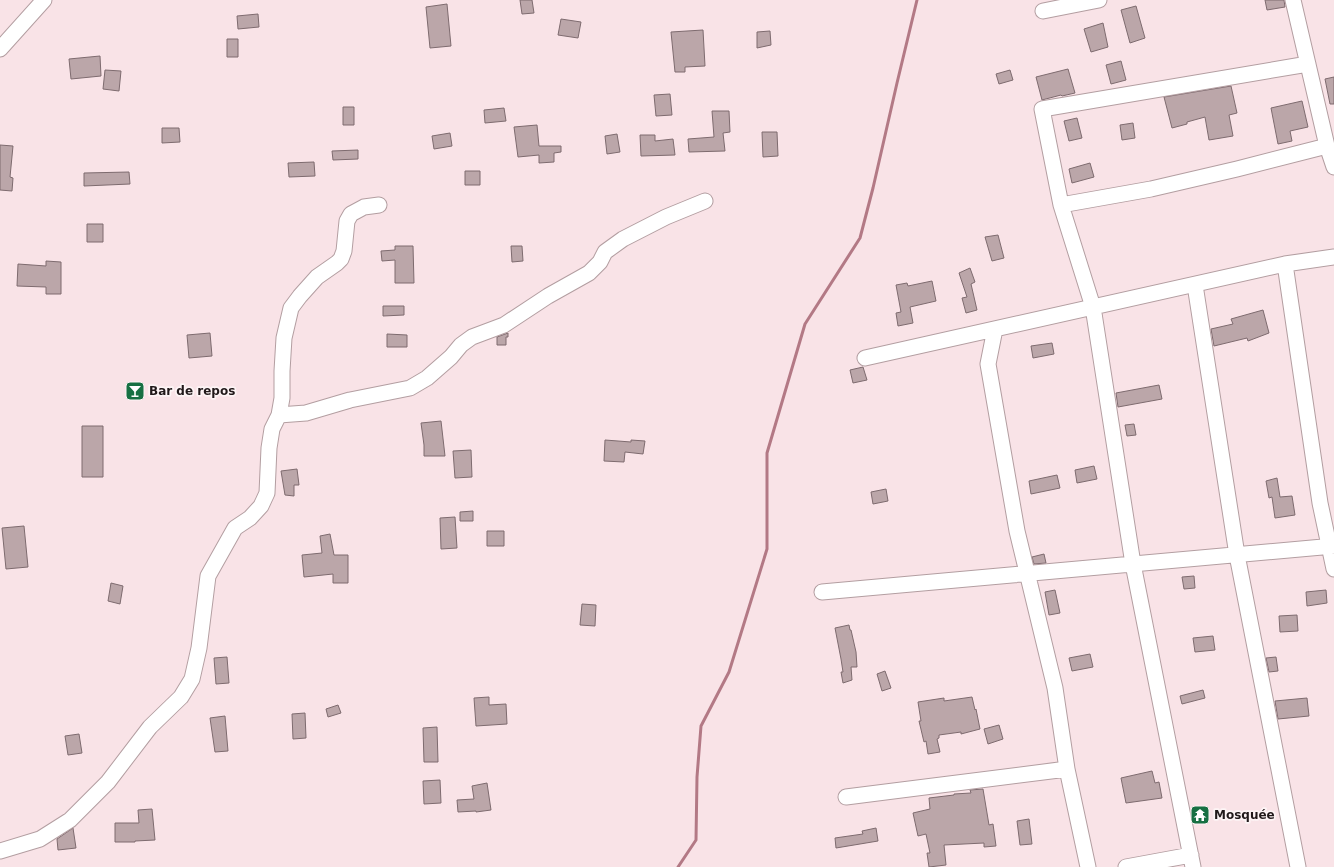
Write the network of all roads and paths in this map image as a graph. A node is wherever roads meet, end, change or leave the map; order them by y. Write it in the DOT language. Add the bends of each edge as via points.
graph roads {
  1 [pos="44,0"];
  2 [pos="1098,0"];
  3 [pos="1293,0"];
  4 [pos="1043,11"];
  5 [pos="0,49"];
  6 [pos="1308,64"];
  7 [pos="1327,146"];
  8 [pos="1334,167"];
  9 [pos="705,201"];
  10 [pos="378,205"];
  11 [pos="1061,205"];
  12 [pos="1334,257"];
  13 [pos="1285,264"];
  14 [pos="1194,285"];
  15 [pos="1093,307"];
  16 [pos="995,329"];
  17 [pos="865,358"];
  18 [pos="279,415"];
  19 [pos="1332,546"];
  20 [pos="1237,555"];
  21 [pos="1133,564"];
  22 [pos="1334,569"];
  23 [pos="1028,574"];
  24 [pos="822,592"];
  25 [pos="1067,769"];
  26 [pos="846,797"];
  27 [pos="0,851"];
  28 [pos="1192,861"];
  29 [pos="1088,867"];
  30 [pos="1126,867"];
  31 [pos="1298,867"];
  1 -- 5 [label="street"];
  2 -- 4 [label="street"];
  3 -- 6 [label="street"];
  6 -- 7 [label="street"];
  6 -- 11 [label="street" via="1042,109"];
  7 -- 8 [label="street"];
  7 -- 11 [label="street" via="1150,189"];
  9 -- 18 [label="street" via="623,239 605,252 600,262 589,273 504,325 472,337 427,378 410,388 350,400 306,413"];
  10 -- 18 [label="street" via="364,207 351,214 347,221 341,259 317,277 292,308 284,338"];
  11 -- 15 [label="street"];
  12 -- 13 [label="street"];
  13 -- 14 [label="street"];
  13 -- 19 [label="street" via="1320,503"];
  14 -- 15 [label="street"];
  14 -- 20 [label="street"];
  15 -- 16 [label="street"];
  15 -- 21 [label="street"];
  16 -- 17 [label="street"];
  16 -- 23 [label="street" via="988,364 1017,531"];
  18 -- 27 [label="street" via="272,429 269,448 267,493 261,506 250,518 235,528 208,576 200,648 192,679 181,697 150,728 108,782 70,820 40,839"];
  19 -- 20 [label="street"];
  19 -- 22 [label="street"];
  20 -- 21 [label="street"];
  20 -- 31 [label="street"];
  21 -- 23 [label="street"];
  21 -- 28 [label="street"];
  23 -- 24 [label="street"];
  23 -- 25 [label="street" via="1055,688"];
  25 -- 26 [label="street"];
  25 -- 29 [label="street"];
  28 -- 30 [label="street"];
}
